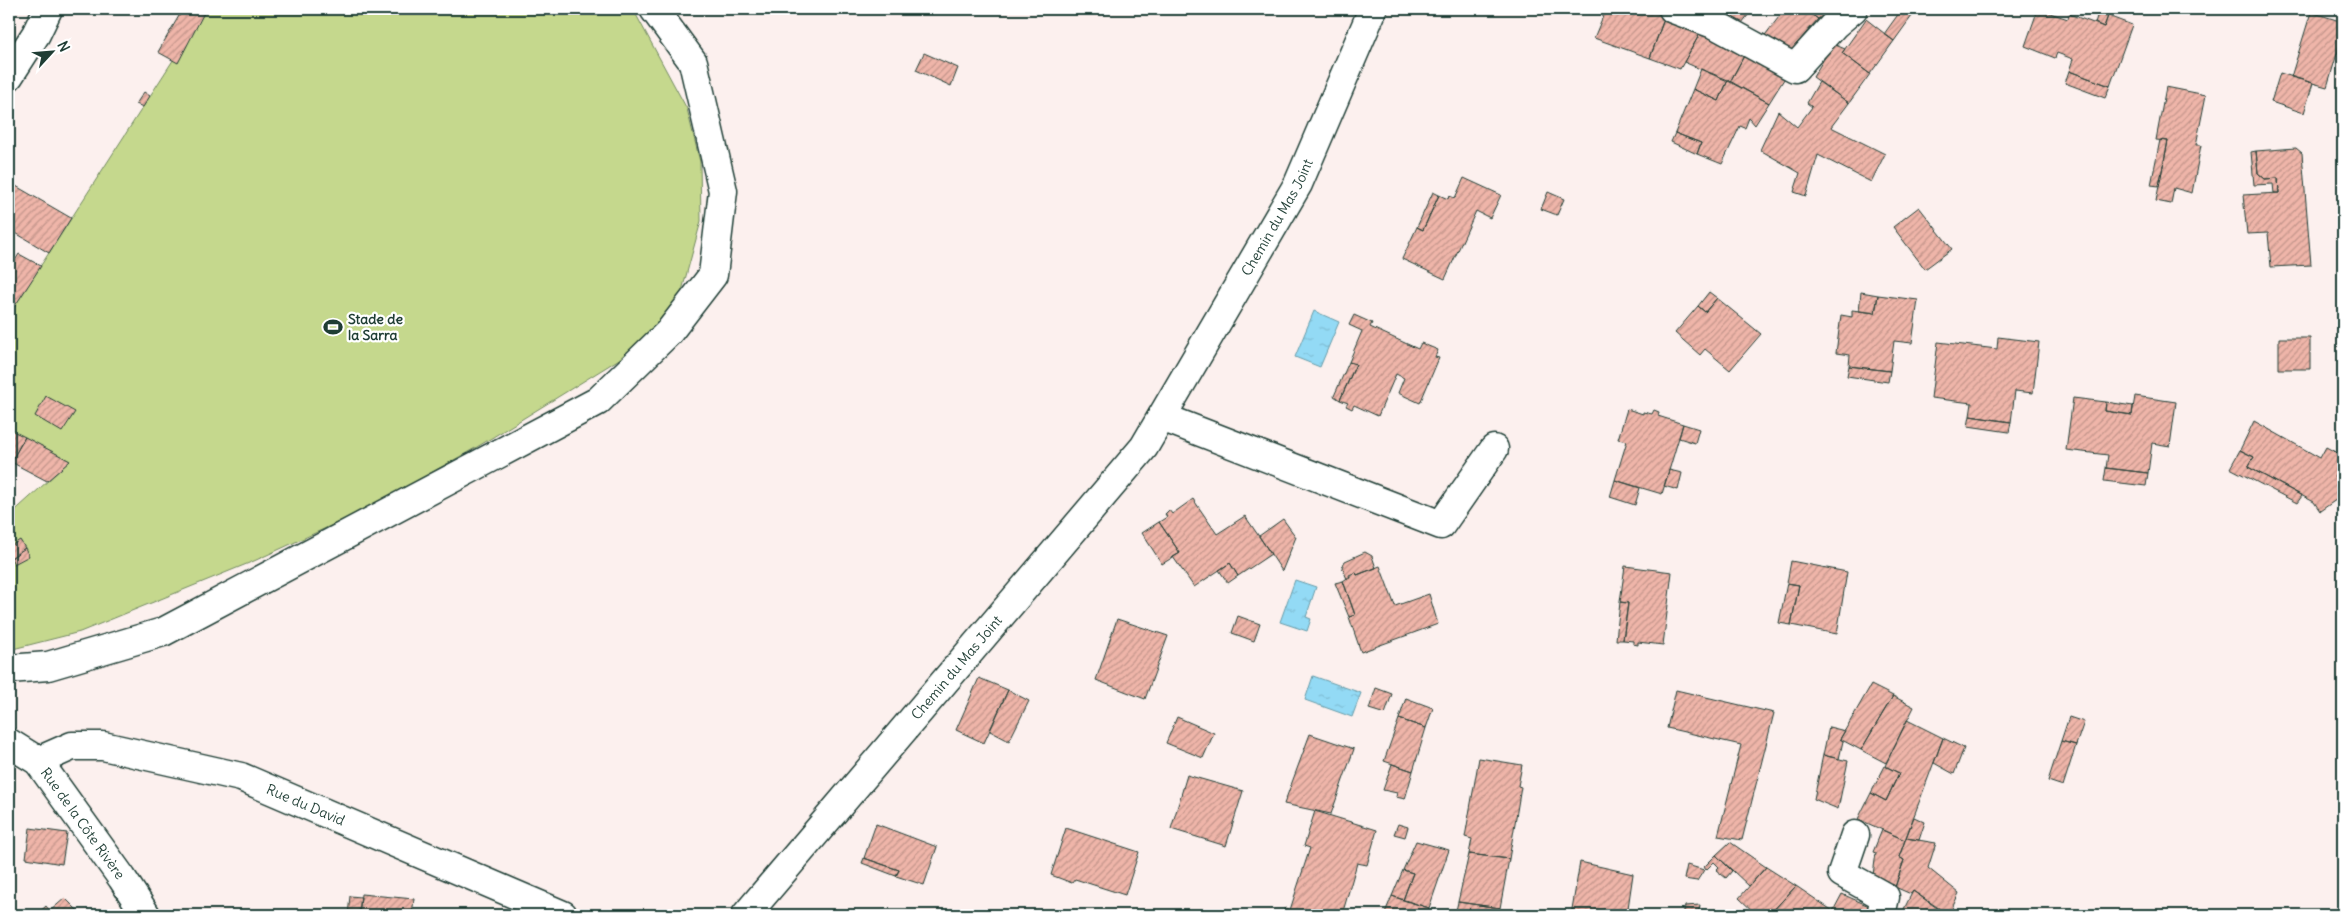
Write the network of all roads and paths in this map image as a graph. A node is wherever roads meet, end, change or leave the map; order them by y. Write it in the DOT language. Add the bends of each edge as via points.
graph roads {
  1 [pos="48,9"];
  2 [pos="654,9"];
  3 [pos="1373,9"];
  4 [pos="1673,9"];
  5 [pos="1853,9"];
  6 [pos="9,76"];
  7 [pos="1162,417"];
  8 [pos="1494,449"];
  9 [pos="9,669"];
  10 [pos="9,744"];
  11 [pos="38,761"];
  12 [pos="1855,835"];
  13 [pos="146,915"];
  14 [pos="563,915"];
  15 [pos="746,915"];
  16 [pos="1881,915"];
  1 -- 6 [label="street"];
  2 -- 9 [label="street" via="693,62 723,191 713,275 669,332 598,401 163,632 48,666"];
  3 -- 7 [label="street, Chemin du Mas Joint" via="1298,184"];
  4 -- 5 [label="street" via="1716,25 1795,68"];
  7 -- 8 [label="street" via="1441,526"];
  7 -- 15 [label="street, Chemin du Mas Joint" via="1144,447"];
  10 -- 11 [label="street, Rue de la Côte Rivère"];
  11 -- 13 [label="street, Rue de la Côte Rivère"];
  11 -- 14 [label="street, Rue du David" via="72,746 103,746 241,777"];
  12 -- 16 [label="street" via="1842,873 1885,897"];
}
